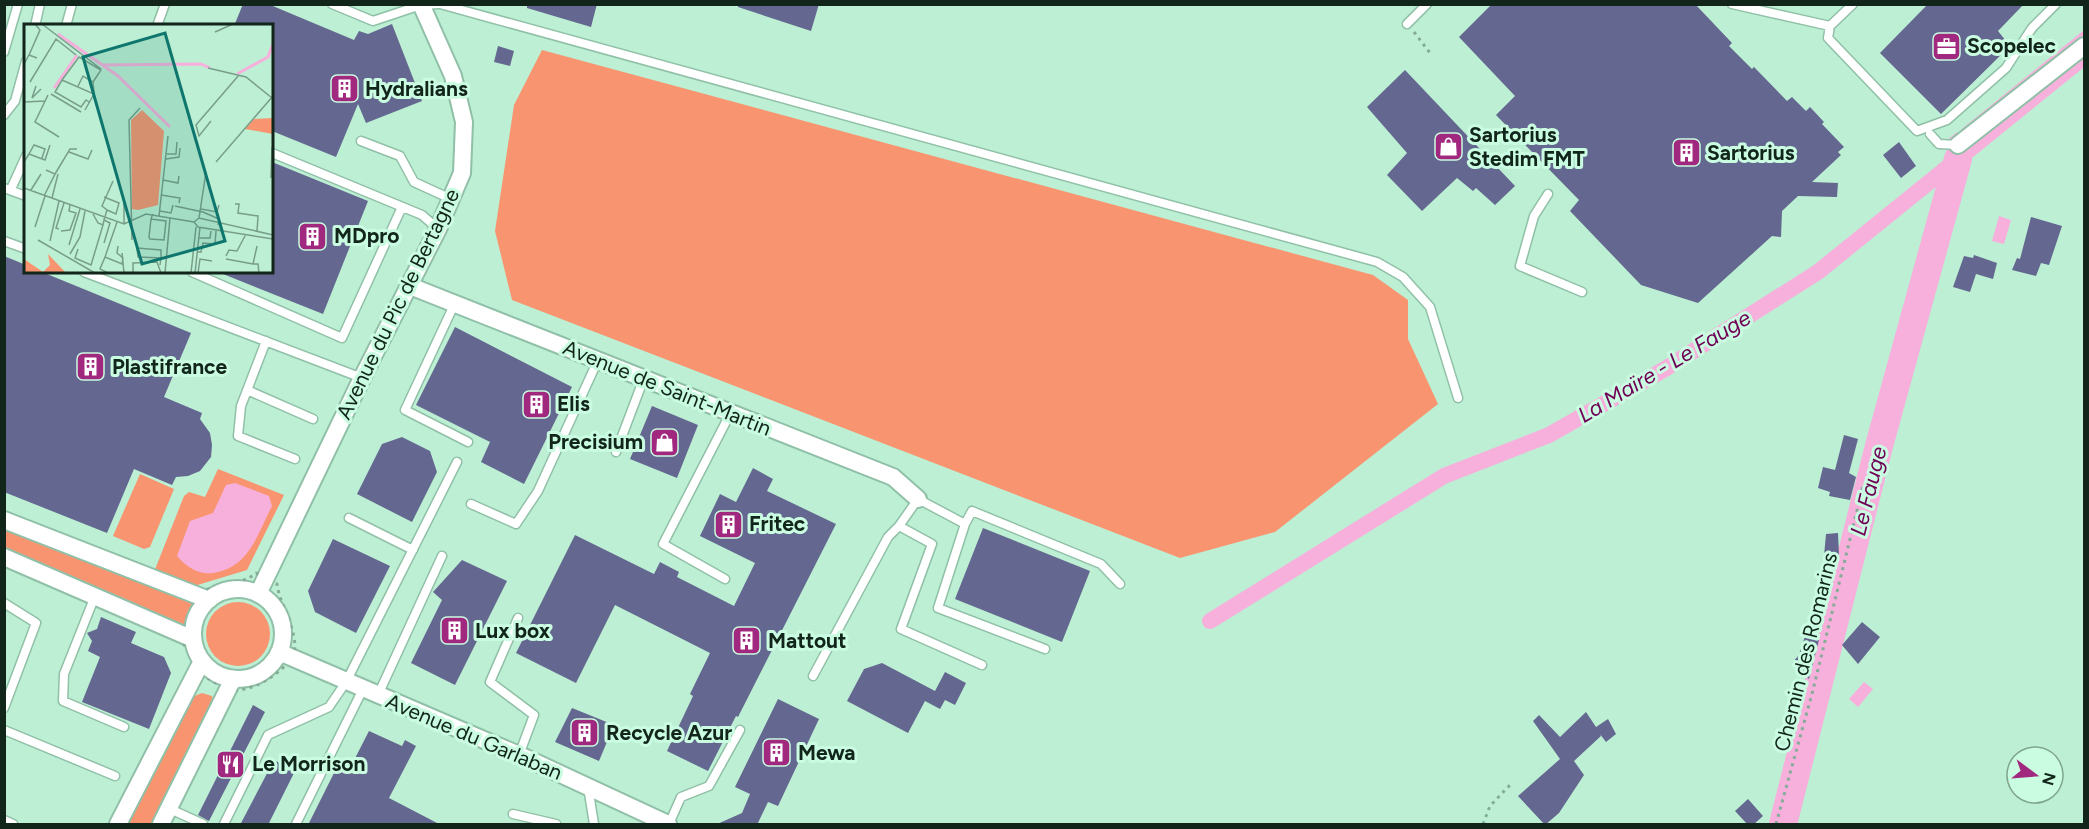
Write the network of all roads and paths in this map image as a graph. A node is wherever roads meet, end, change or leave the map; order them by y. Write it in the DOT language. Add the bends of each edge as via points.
graph roads {
  1 [pos="40,4"];
  2 [pos="72,4"];
  3 [pos="165,4"];
  4 [pos="332,4"];
  5 [pos="440,4"];
  6 [pos="1427,4"];
  7 [pos="1732,4"];
  8 [pos="1853,4"];
  9 [pos="2056,4"];
  10 [pos="16,5"];
  11 [pos="421,5"];
  12 [pos="35,24"];
  13 [pos="67,24"];
  14 [pos="158,24"];
  15 [pos="1407,24"];
  16 [pos="1830,26"];
  17 [pos="2085,46"];
  18 [pos="4,52"];
  19 [pos="1431,53"];
  20 [pos="24,68"];
  21 [pos="4,115"];
  22 [pos="1930,134"];
  23 [pos="361,141"];
  24 [pos="1959,145"];
  25 [pos="273,153"];
  26 [pos="24,160"];
  27 [pos="8,189"];
  28 [pos="1548,194"];
  29 [pos="24,195"];
  30 [pos="451,199"];
  31 [pos="402,207"];
  32 [pos="438,229"];
  33 [pos="4,241"];
  34 [pos="24,248"];
  35 [pos="87,273"];
  36 [pos="194,273"];
  37 [pos="410,286"];
  38 [pos="1582,292"];
  39 [pos="454,305"];
  40 [pos="266,341"];
  41 [pos="598,360"];
  42 [pos="362,378"];
  43 [pos="644,378"];
  44 [pos="248,390"];
  45 [pos="1458,398"];
  46 [pos="730,414"];
  47 [pos="314,419"];
  48 [pos="468,442"];
  49 [pos="616,452"];
  50 [pos="295,459"];
  51 [pos="457,462"];
  52 [pos="1863,486"];
  53 [pos="918,499"];
  54 [pos="471,504"];
  55 [pos="349,518"];
  56 [pos="4,520"];
  57 [pos="965,524"];
  58 [pos="899,526"];
  59 [pos="413,550"];
  60 [pos="442,556"];
  61 [pos="4,557"];
  62 [pos="266,578"];
  63 [pos="725,579"];
  64 [pos="1120,584"];
  65 [pos="258,594"];
  66 [pos="95,596"];
  67 [pos="203,599"];
  68 [pos="4,603"];
  69 [pos="518,618"];
  70 [pos="188,636"];
  71 [pos="1045,649"];
  72 [pos="284,655"];
  73 [pos="982,665"];
  74 [pos="199,666"];
  75 [pos="813,676"];
  76 [pos="346,682"];
  77 [pos="231,683"];
  78 [pos="371,692"];
  79 [pos="4,708"];
  80 [pos="124,727"];
  81 [pos="4,730"];
  82 [pos="740,730"];
  83 [pos="519,755"];
  84 [pos="115,776"];
  85 [pos="1510,785"];
  86 [pos="588,787"];
  87 [pos="170,808"];
  88 [pos="513,814"];
  89 [pos="4,820"];
  90 [pos="13,825"];
  91 [pos="118,825"];
  92 [pos="161,825"];
  93 [pos="202,825"];
  94 [pos="224,825"];
  95 [pos="296,825"];
  96 [pos="556,825"];
  97 [pos="594,825"];
  98 [pos="668,825"];
  99 [pos="1484,825"];
  100 [pos="1776,825"];
  1 -- 12 [label="lane"];
  2 -- 13 [label="lane"];
  3 -- 14 [label="lane"];
  4 -- 11 [label="lane" via="373,21"];
  5 -- 11 [label="lane"];
  5 -- 45 [label="lane" via="1377,262 1403,277 1430,307"];
  6 -- 15 [label="lane"];
  7 -- 16 [label="lane"];
  8 -- 16 [label="lane"];
  9 -- 16 [label="lane" via="2031,28 2006,68 1947,120 1917,131 1828,38"];
  10 -- 18 [label="lane"];
  11 -- 30 [label="street, Avenue du Pic de Bertagne" via="453,76 464,123 462,173"];
  15 -- 19 [label="path"];
  17 -- 24 [label="street"];
  20 -- 21 [label="lane" via="15,101"];
  22 -- 24 [label="lane" via="1939,144"];
  23 -- 30 [label="lane" via="400,156 414,182"];
  25 -- 31 [label="lane"];
  26 -- 27 [label="lane"];
  27 -- 29 [label="lane"];
  28 -- 38 [label="lane" via="1534,216 1520,266"];
  30 -- 32 [label="street, Avenue du Pic de Bertagne"];
  31 -- 32 [label="lane" via="422,215"];
  31 -- 36 [label="lane" via="342,338"];
  32 -- 37 [label="street, Avenue du Pic de Bertagne"];
  33 -- 34 [label="lane"];
  35 -- 40 [label="lane"];
  37 -- 39 [label="street, Avenue de Saint-Martin"];
  37 -- 42 [label="street, Avenue du Pic de Bertagne"];
  39 -- 41 [label="street, Avenue de Saint-Martin"];
  39 -- 48 [label="lane" via="405,410"];
  40 -- 42 [label="lane"];
  40 -- 44 [label="lane"];
  41 -- 43 [label="street, Avenue de Saint-Martin"];
  41 -- 54 [label="lane" via="538,491 516,524"];
  42 -- 62 [label="street, Avenue du Pic de Bertagne"];
  43 -- 46 [label="street, Avenue de Saint-Martin"];
  43 -- 49 [label="lane"];
  44 -- 47 [label="lane"];
  44 -- 50 [label="lane" via="241,406 238,436"];
  46 -- 53 [label="street, Avenue de Saint-Martin" via="893,477"];
  46 -- 63 [label="lane" via="663,544"];
  51 -- 59 [label="lane"];
  52 -- 100 [label="path, Chemin des Romarins"];
  53 -- 57 [label="lane"];
  53 -- 58 [label="lane"];
  55 -- 59 [label="lane"];
  56 -- 67 [label="street"];
  57 -- 64 [label="lane" via="972,511 1101,564"];
  57 -- 71 [label="lane" via="938,608"];
  58 -- 73 [label="lane" via="932,544 901,629"];
  58 -- 75 [label="lane" via="888,537"];
  59 -- 76 [label="lane"];
  60 -- 78 [label="lane"];
  61 -- 66 [label="street"];
  62 -- 65 [label="street, Avenue du Pic de Bertagne"];
  62 -- 67 [label="path" via="256,573 248,579 200,591"];
  62 -- 72 [label="path" via="278,584 291,626 295,646"];
  65 -- 67 [label="street" via="232,590"];
  65 -- 72 [label="street" via="280,619"];
  66 -- 70 [label="street"];
  66 -- 80 [label="lane" via="64,674 63,700"];
  67 -- 70 [label="path"];
  67 -- 70 [label="street"];
  68 -- 79 [label="lane" via="36,623"];
  69 -- 83 [label="lane" via="490,682 534,715"];
  70 -- 74 [label="street"];
  70 -- 74 [label="path" via="180,640 192,654 193,667"];
  72 -- 76 [label="street, Avenue du Garlaban"];
  72 -- 77 [label="street" via="255,676"];
  72 -- 77 [label="path" via="285,669 260,684 236,690"];
  74 -- 77 [label="street"];
  74 -- 77 [label="path" via="210,681"];
  74 -- 91 [label="street"];
  76 -- 78 [label="street, Avenue du Garlaban"];
  76 -- 94 [label="lane" via="329,707 268,735"];
  77 -- 87 [label="street"];
  78 -- 83 [label="street, Avenue du Garlaban"];
  78 -- 95 [label="lane"];
  81 -- 84 [label="lane"];
  82 -- 98 [label="lane" via="709,786 681,797"];
  83 -- 86 [label="street, Avenue du Garlaban"];
  85 -- 99 [label="path" via="1490,806"];
  86 -- 97 [label="lane"];
  86 -- 98 [label="street, Avenue du Garlaban"];
  87 -- 92 [label="street"];
  87 -- 93 [label="lane"];
  88 -- 96 [label="lane"];
  89 -- 90 [label="lane"];
}
